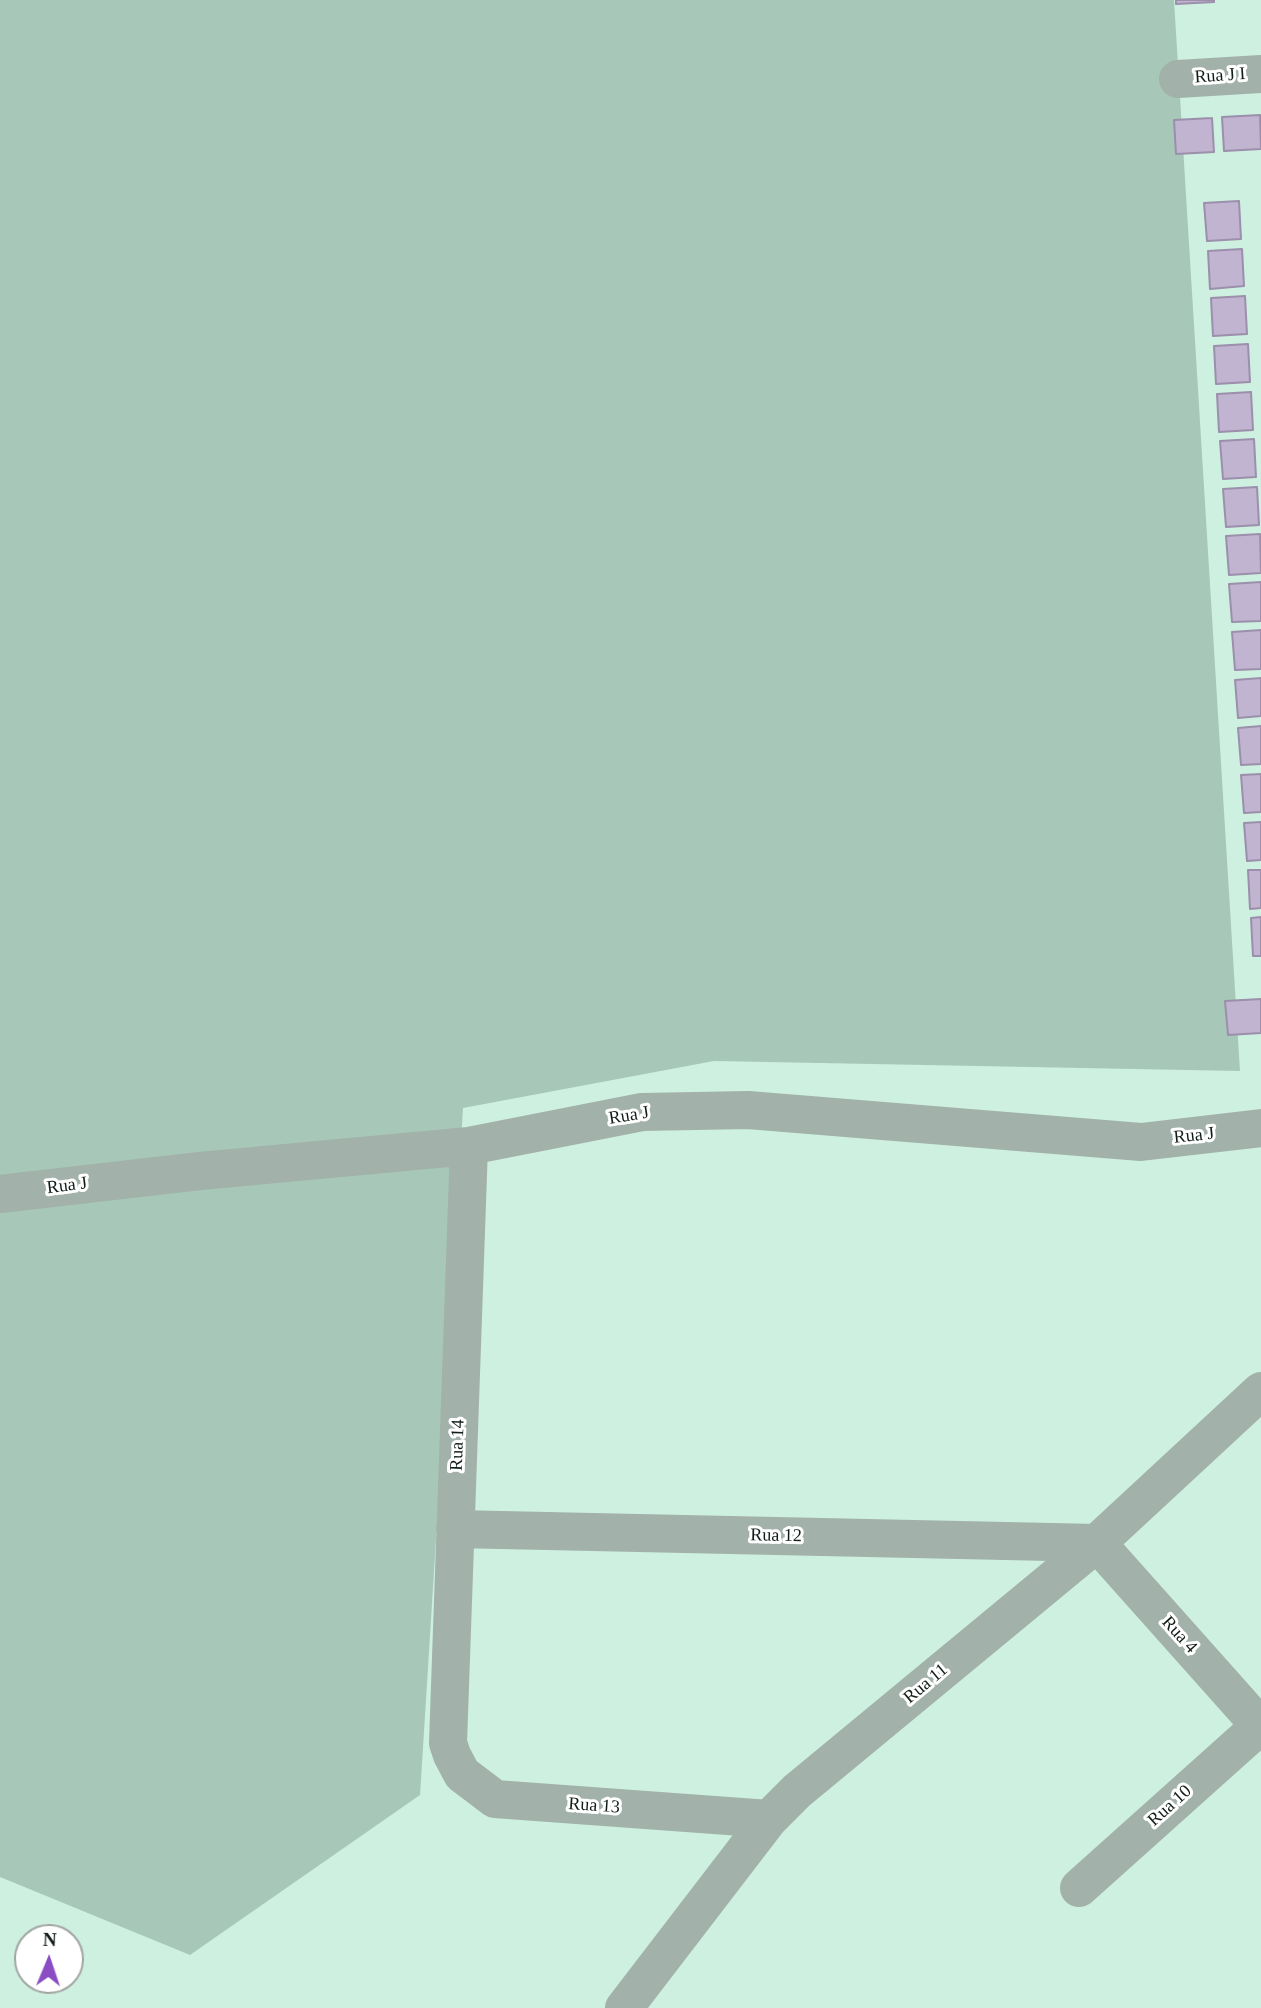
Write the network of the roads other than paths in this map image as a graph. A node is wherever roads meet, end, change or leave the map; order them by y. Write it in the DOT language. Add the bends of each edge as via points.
graph roads {
  1 [pos="1261,74"];
  2 [pos="1178,79"];
  3 [pos="1261,1128"];
  4 [pos="469,1146"];
  5 [pos="0,1194"];
  6 [pos="1261,1391"];
  7 [pos="454,1528"];
  8 [pos="1097,1543"];
  9 [pos="1261,1726"];
  10 [pos="447,1743"];
  11 [pos="769,1819"];
  12 [pos="1079,1888"];
  13 [pos="624,2008"];
  1 -- 2 [label="street, Rua J I"];
  3 -- 4 [label="street, Rua J" via="1141,1142 748,1110 642,1112"];
  4 -- 5 [label="street, Rua J"];
  4 -- 7 [label="street, Rua 14"];
  6 -- 8 [label="street, Rua 11"];
  7 -- 8 [label="street, Rua 12"];
  7 -- 10 [label="street, Rua 14"];
  8 -- 9 [label="street, Rua 4"];
  8 -- 11 [label="street, Rua 11"];
  9 -- 12 [label="street, Rua 10"];
  10 -- 11 [label="street, Rua 13" via="461,1774 495,1799"];
  11 -- 13 [label="street, Rua 11"];
}
